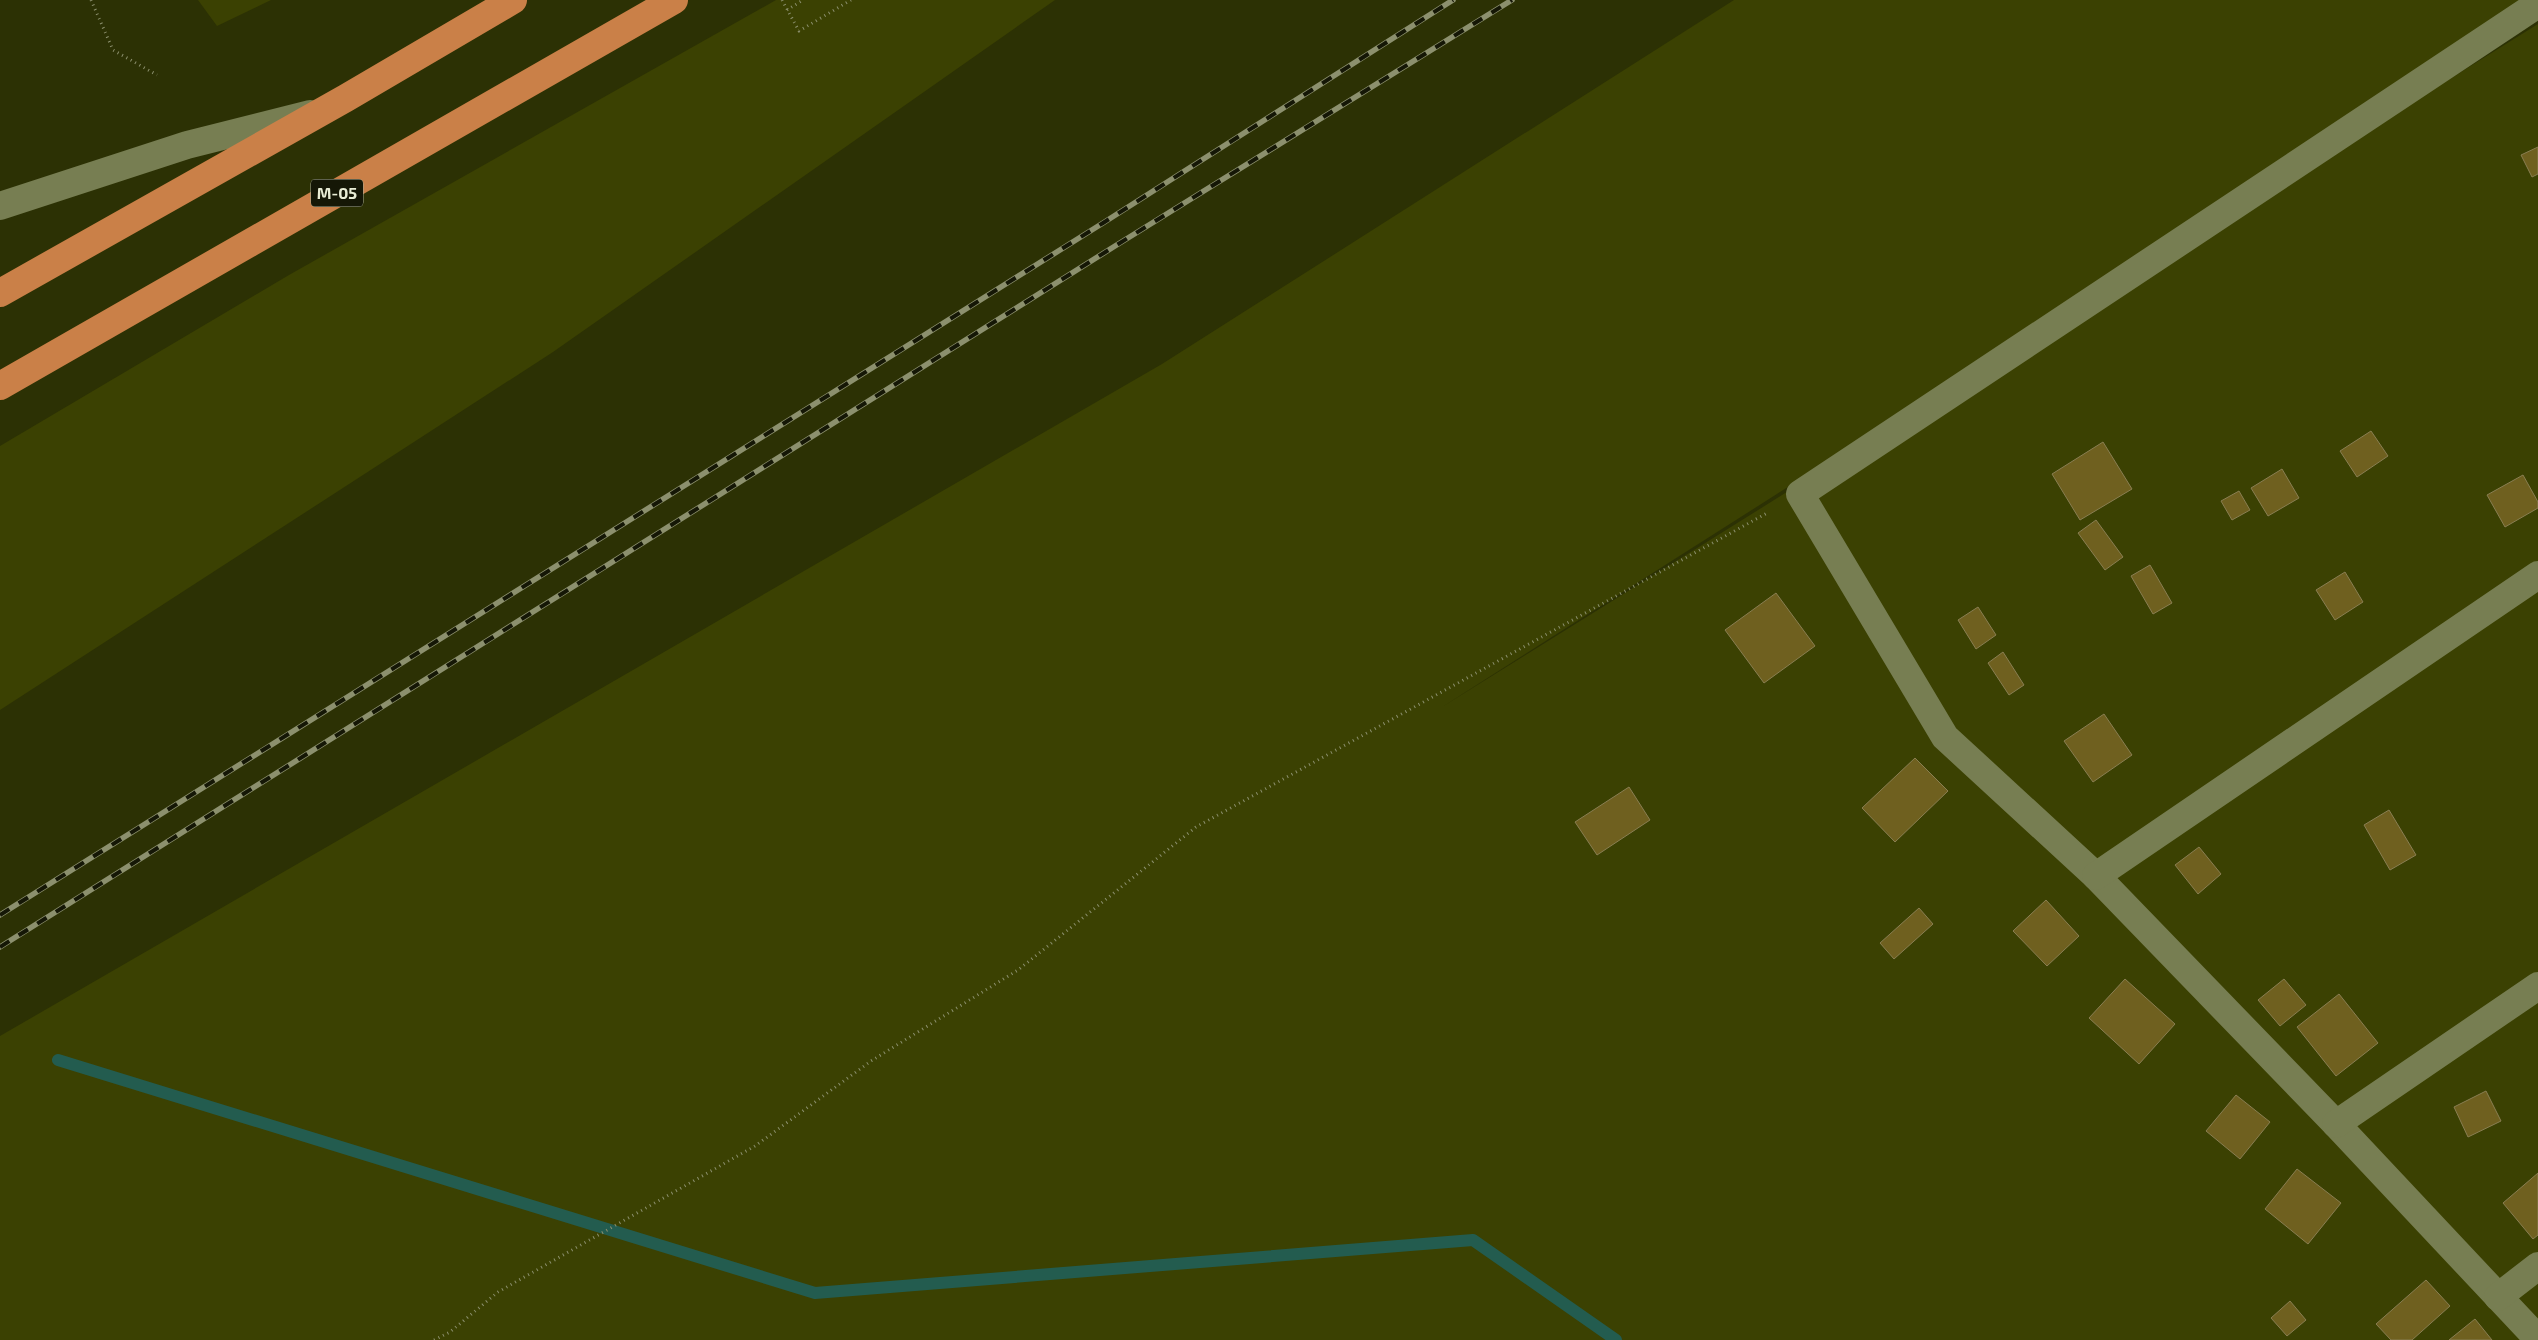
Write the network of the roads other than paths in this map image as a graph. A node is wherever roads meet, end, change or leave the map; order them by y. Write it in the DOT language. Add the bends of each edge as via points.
graph roads {
  1 [pos="513,0"];
  2 [pos="674,0"];
  3 [pos="2538,4"];
  4 [pos="326,109"];
  5 [pos="0,206"];
  6 [pos="0,293"];
  7 [pos="0,386"];
  8 [pos="2538,575"];
  9 [pos="2096,876"];
  10 [pos="2538,986"];
  11 [pos="2336,1124"];
  12 [pos="2538,1266"];
  13 [pos="2498,1297"];
  14 [pos="2538,1339"];
  1 -- 4 [label="highway"];
  2 -- 7 [label="highway, М-05"];
  3 -- 9 [label="street" via="1800,494 1945,737"];
  4 -- 5 [label="street" via="187,145"];
  4 -- 6 [label="highway"];
  8 -- 9 [label="street"];
  9 -- 11 [label="street"];
  10 -- 11 [label="street"];
  11 -- 13 [label="street"];
  12 -- 13 [label="street"];
  13 -- 14 [label="street"];
}
